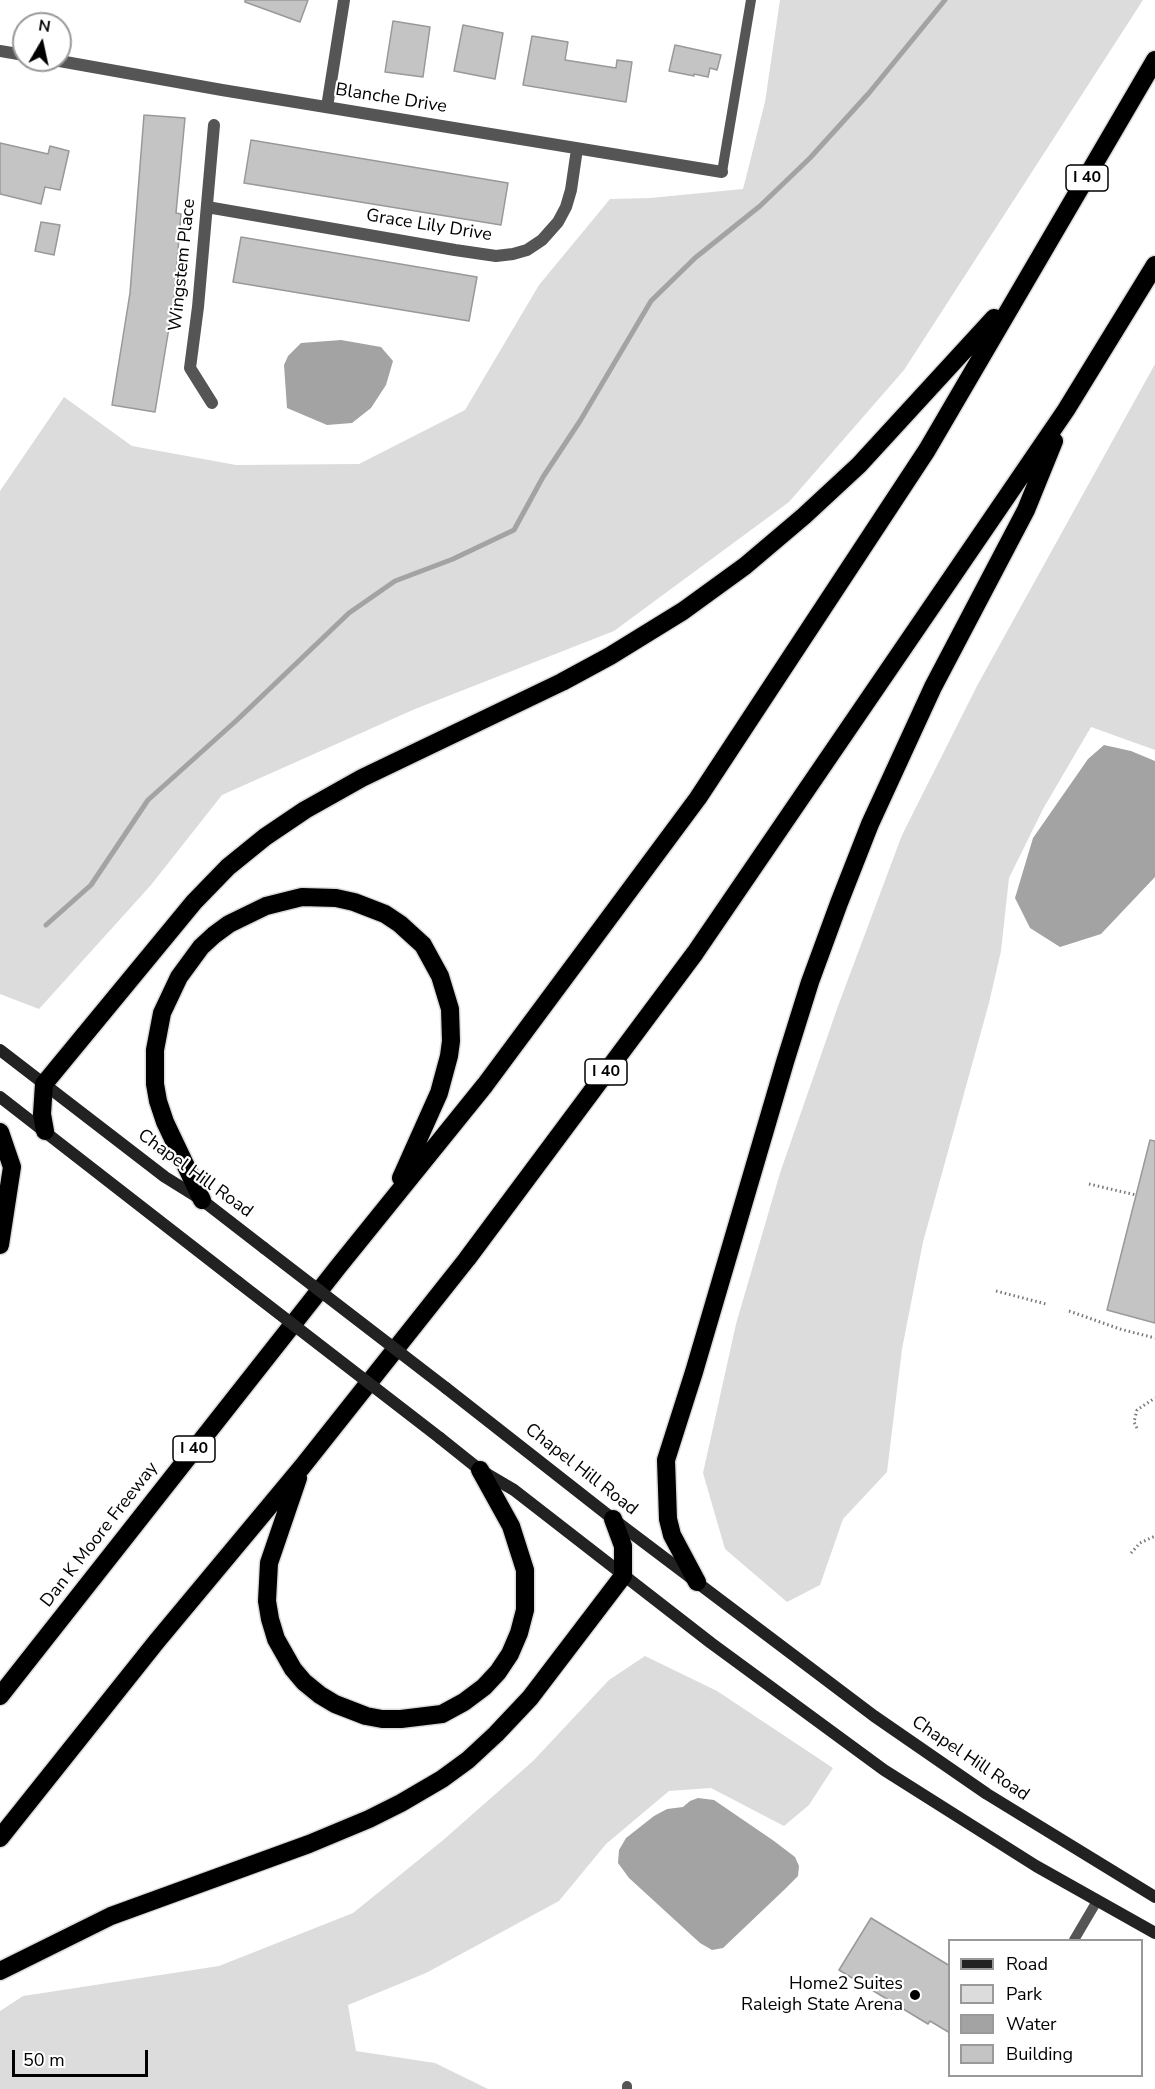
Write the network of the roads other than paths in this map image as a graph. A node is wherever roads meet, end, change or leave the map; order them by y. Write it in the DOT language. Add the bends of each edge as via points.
graph roads {
  1 [pos="344,0"];
  2 [pos="752,0"];
  3 [pos="1155,60"];
  4 [pos="72,63"];
  5 [pos="327,107"];
  6 [pos="214,125"];
  7 [pos="577,149"];
  8 [pos="722,172"];
  9 [pos="207,207"];
  10 [pos="1155,265"];
  11 [pos="1016,295"];
  12 [pos="212,403"];
  13 [pos="1066,410"];
  14 [pos="0,1050"];
  15 [pos="45,1084"];
  16 [pos="0,1097"];
  17 [pos="45,1131"];
  18 [pos="0,1132"];
  19 [pos="202,1200"];
  20 [pos="390,1203"];
  21 [pos="0,1245"];
  22 [pos="302,1467"];
  23 [pos="480,1470"];
  24 [pos="613,1519"];
  25 [pos="623,1576"];
  26 [pos="697,1582"];
  27 [pos="0,1696"];
  28 [pos="0,1838"];
  29 [pos="1155,1897"];
  30 [pos="1098,1901"];
  31 [pos="1155,1933"];
  32 [pos="1075,1939"];
  33 [pos="0,1971"];
  1 -- 5 [label="street"];
  2 -- 8 [label="lane"];
  3 -- 11 [label="highway, I 40"];
  4 -- 5 [label="street, Blanche Drive"];
  5 -- 7 [label="street, Blanche Drive"];
  6 -- 9 [label="street, Wingstem Place"];
  7 -- 8 [label="street, Blanche Drive"];
  7 -- 9 [label="street, Grace Lily Drive" via="571,190 558,222 543,240 513,254 496,256"];
  9 -- 12 [label="street, Wingstem Place" via="190,369"];
  10 -- 13 [label="highway, I 40"];
  11 -- 15 [label="highway" via="859,465 745,566 610,657 362,778 305,810 228,867 194,902"];
  11 -- 20 [label="highway, I 40" via="927,450 698,798 485,1085"];
  13 -- 22 [label="highway, I 40" via="695,953 467,1259"];
  13 -- 26 [label="highway" via="1026,510 933,687 870,824 788,1052 666,1460 672,1535"];
  14 -- 15 [label="main road, Chapel Hill Road"];
  15 -- 17 [label="highway"];
  15 -- 19 [label="main road, Chapel Hill Road" via="165,1177"];
  16 -- 17 [label="main road"];
  17 -- 23 [label="main road, bridge"];
  18 -- 21 [label="highway" via="12,1167"];
  19 -- 20 [label="highway" via="158,1101 154,1050 162,1013 179,977 214,934 266,906 318,897 362,904 400,924 423,945 433,961 450,1009 451,1041 445,1074"];
  19 -- 24 [label="main road, Chapel Hill Road, bridge"];
  20 -- 27 [label="highway, Dan K Moore Freeway / I 40"];
  22 -- 23 [label="highway" via="269,1563 270,1619 283,1653 304,1682 334,1704 382,1719 421,1718 465,1702 498,1672 519,1633 525,1610 525,1570 520,1549"];
  22 -- 28 [label="highway, I 40"];
  23 -- 25 [label="main road" via="514,1490"];
  24 -- 25 [label="highway" via="623,1546"];
  24 -- 26 [label="main road, Chapel Hill Road"];
  25 -- 30 [label="main road" via="884,1770"];
  25 -- 33 [label="highway" via="530,1698 468,1760 442,1779 369,1819 111,1916"];
  26 -- 29 [label="main road, Chapel Hill Road" via="884,1723 987,1794"];
  30 -- 31 [label="main road"];
  30 -- 32 [label="lane"];
}
